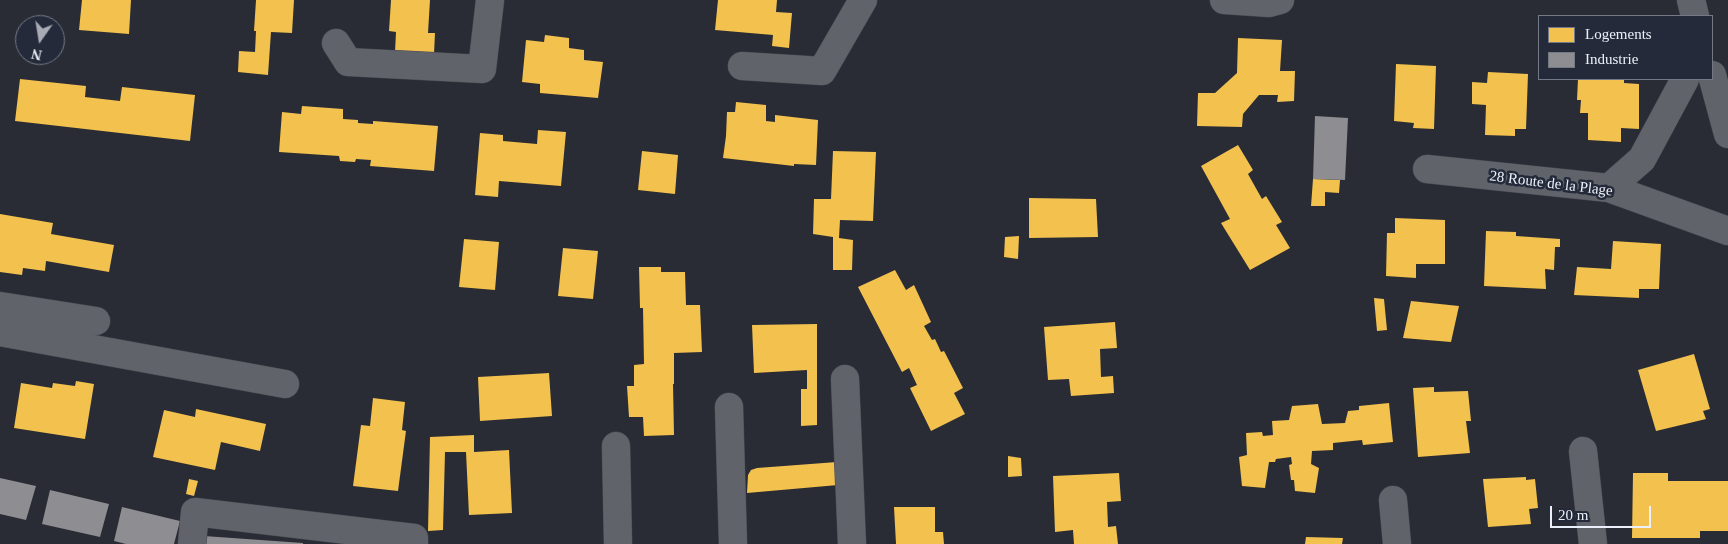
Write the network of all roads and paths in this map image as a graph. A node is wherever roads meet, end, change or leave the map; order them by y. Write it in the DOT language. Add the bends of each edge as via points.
graph roads {
  1 [pos="490,0"];
  2 [pos="863,0"];
  3 [pos="1224,0"];
  4 [pos="1280,0"];
  5 [pos="1691,0"];
  6 [pos="1695,15"];
  7 [pos="336,43"];
  8 [pos="742,66"];
  9 [pos="1713,79"];
  10 [pos="1684,80"];
  11 [pos="1728,134"];
  12 [pos="1427,169"];
  13 [pos="1609,188"];
  14 [pos="1728,231"];
  15 [pos="0,306"];
  16 [pos="96,321"];
  17 [pos="0,332"];
  18 [pos="845,379"];
  19 [pos="285,384"];
  20 [pos="729,407"];
  21 [pos="616,446"];
  22 [pos="1583,451"];
  23 [pos="1393,500"];
  24 [pos="192,544"];
  25 [pos="414,544"];
  26 [pos="618,544"];
  27 [pos="734,544"];
  28 [pos="852,544"];
  29 [pos="1397,544"];
  30 [pos="1593,544"];
  1 -- 7 [label="street" via="482,69 348,62"];
  2 -- 8 [label="street" via="822,70"];
  3 -- 4 [label="street" via="1269,3"];
  5 -- 6 [label="street"];
  9 -- 11 [label="street"];
  10 -- 13 [label="street" via="1642,158"];
  12 -- 13 [label="street, 28 Route de la Plage"];
  13 -- 14 [label="street, 28 Route de la Plage"];
  15 -- 16 [label="street"];
  17 -- 19 [label="street"];
  18 -- 28 [label="street"];
  20 -- 27 [label="street"];
  21 -- 26 [label="street"];
  22 -- 30 [label="street"];
  23 -- 29 [label="street"];
  24 -- 25 [label="street" via="194,512 414,538"];
}
